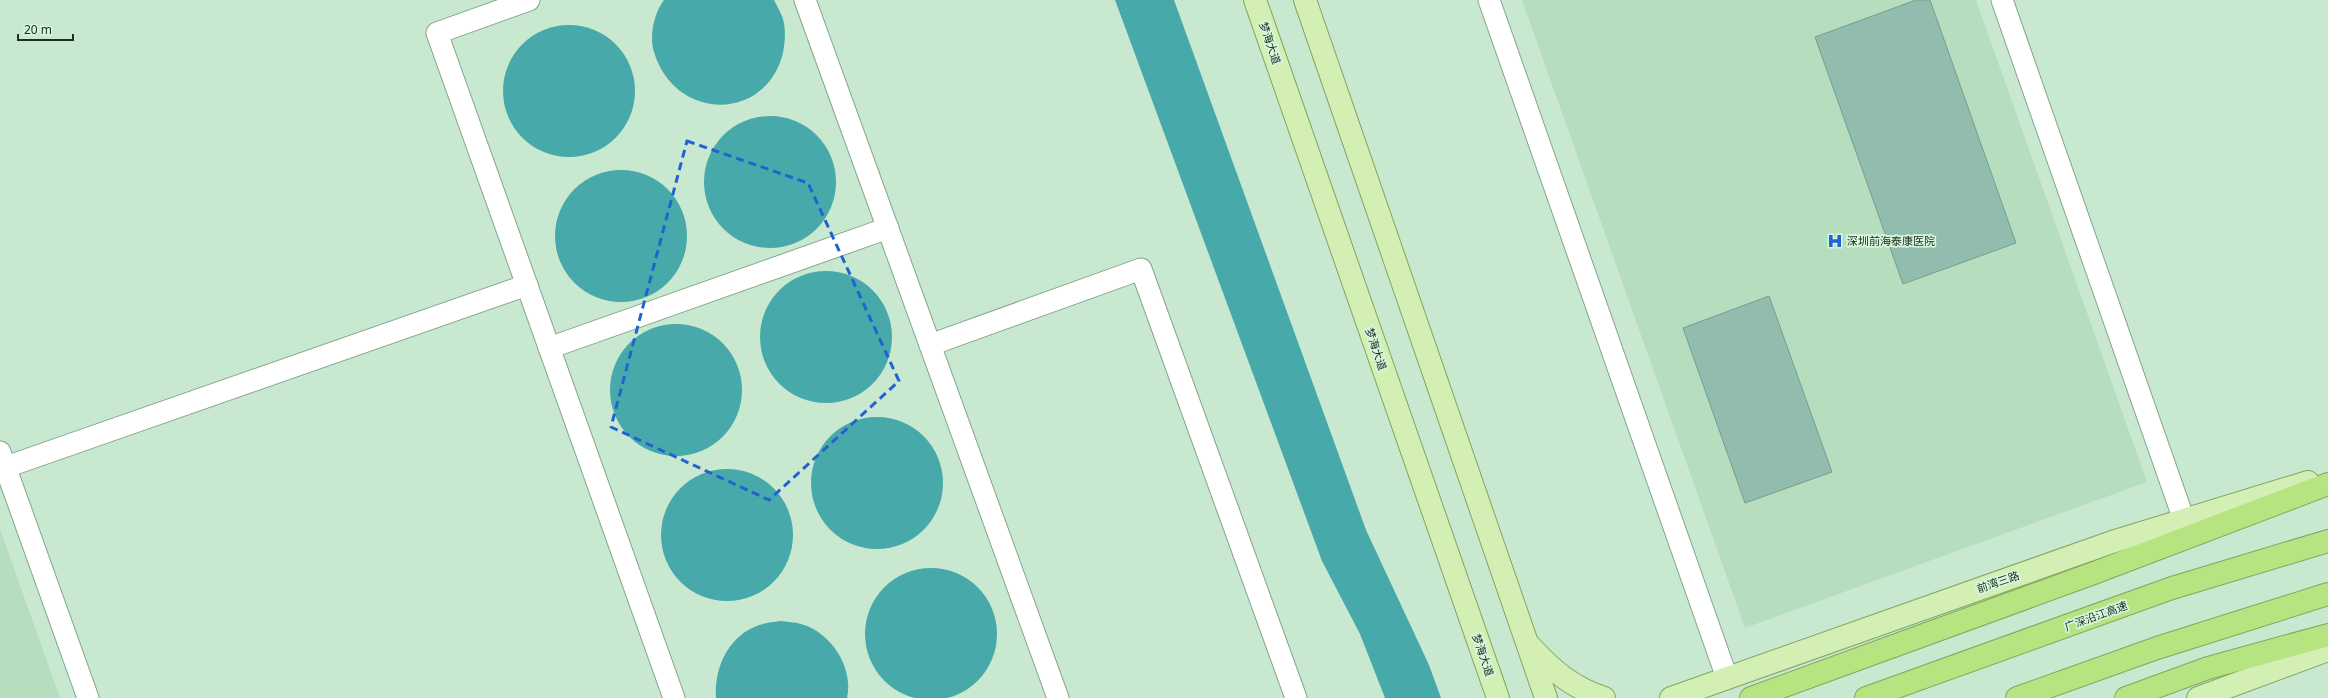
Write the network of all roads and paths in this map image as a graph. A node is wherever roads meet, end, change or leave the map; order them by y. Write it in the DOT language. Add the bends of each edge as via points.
graph roads {
  1 [pos="529,0"];
  2 [pos="805,0"];
  3 [pos="1255,0"];
  4 [pos="1305,0"];
  5 [pos="1489,0"];
  6 [pos="2002,0"];
  7 [pos="888,228"];
  8 [pos="527,285"];
  9 [pos="930,344"];
  10 [pos="549,348"];
  11 [pos="3,460"];
  12 [pos="2328,476"];
  13 [pos="2328,484"];
  14 [pos="2184,520"];
  15 [pos="2328,541"];
  16 [pos="2328,594"];
  17 [pos="2328,635"];
  18 [pos="1525,639"];
  19 [pos="1480,646"];
  20 [pos="2328,650"];
  21 [pos="1727,678"];
  22 [pos="2129,697"];
  23 [pos="88,698"];
  24 [pos="674,698"];
  25 [pos="1058,698"];
  26 [pos="1296,698"];
  27 [pos="1485,698"];
  28 [pos="1498,698"];
  29 [pos="1546,698"];
  30 [pos="1604,698"];
  31 [pos="1671,698"];
  32 [pos="1751,698"];
  33 [pos="1866,698"];
  34 [pos="2017,698"];
  35 [pos="2198,698"];
  1 -- 8 [label="street" via="437,33"];
  2 -- 7 [label="street"];
  3 -- 19 [label="main road, 梦海大道"];
  4 -- 18 [label="main road"];
  5 -- 21 [label="street"];
  6 -- 14 [label="street"];
  7 -- 9 [label="street"];
  7 -- 10 [label="street"];
  8 -- 10 [label="street"];
  8 -- 11 [label="street"];
  9 -- 25 [label="street"];
  9 -- 26 [label="street" via="1141,269"];
  10 -- 24 [label="street"];
  11 -- 23 [label="street"];
  12 -- 14 [label="main road, 前湾三路"];
  13 -- 32 [label="highway" via="2094,573"];
  14 -- 21 [label="main road, 前湾三路" via="2112,542"];
  15 -- 33 [label="highway, 广深沿江高速" via="2172,588"];
  16 -- 34 [label="highway" via="2157,648"];
  17 -- 22 [label="highway" via="2208,668"];
  18 -- 29 [label="main road"];
  18 -- 30 [label="main road" via="1561,677 1578,688"];
  19 -- 27 [label="main road"];
  19 -- 28 [label="main road, 梦海大道"];
  20 -- 35 [label="main road"];
  21 -- 31 [label="main road, 前湾三路"];
}
